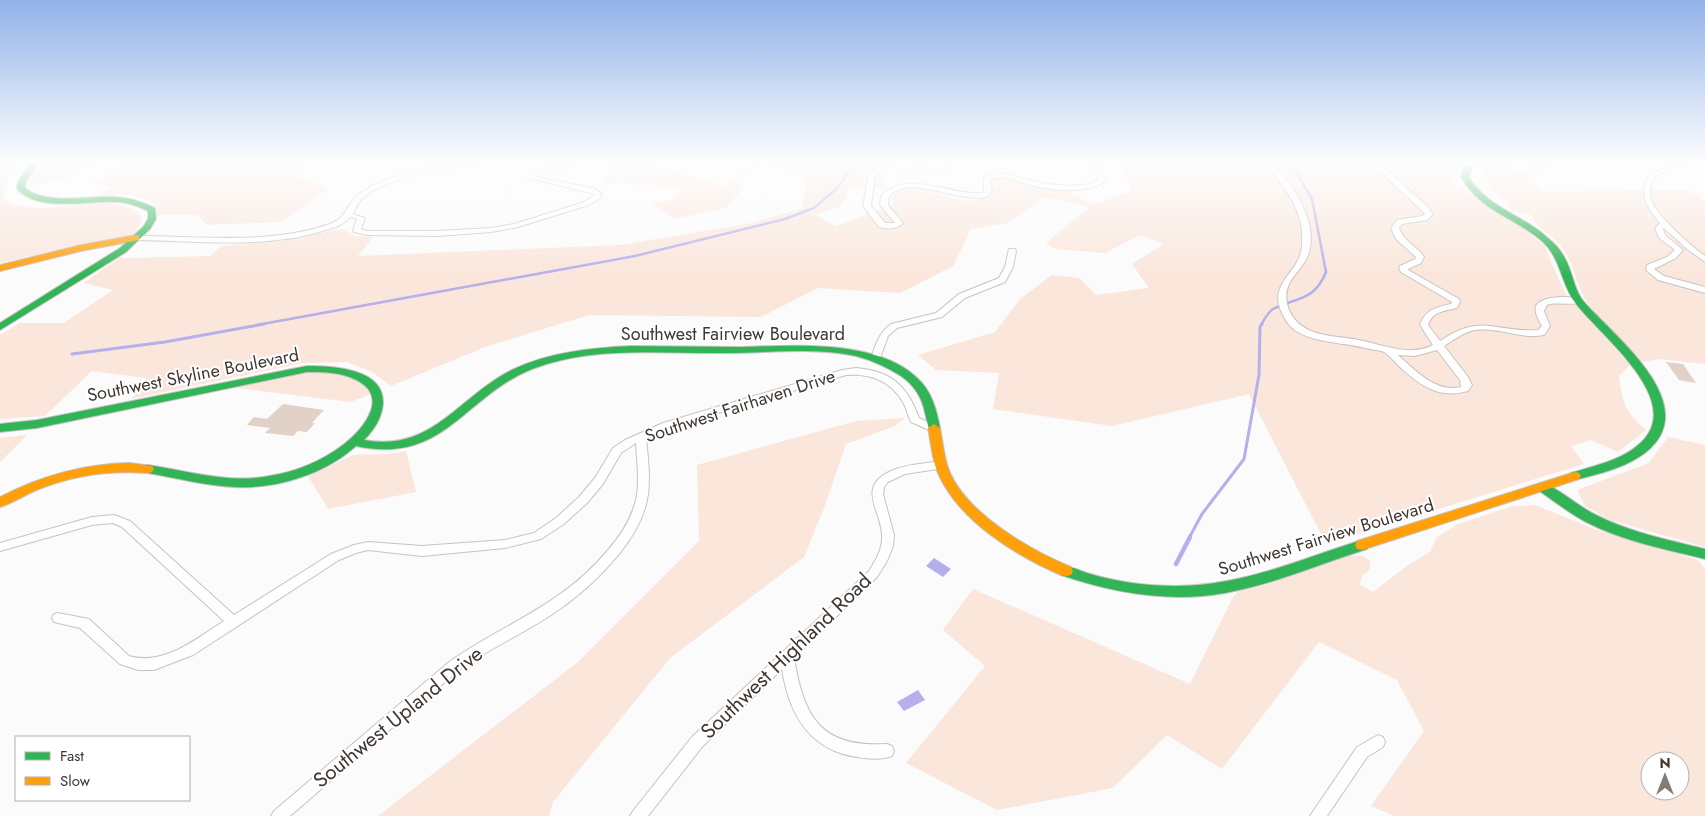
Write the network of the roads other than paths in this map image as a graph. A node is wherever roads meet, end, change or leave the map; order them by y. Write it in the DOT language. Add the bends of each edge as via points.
graph roads {
  1 [pos="47,200"];
  2 [pos="75,200"];
  3 [pos="129,200"];
  4 [pos="357,200"];
  5 [pos="594,200"];
  6 [pos="868,200"];
  7 [pos="885,200"];
  8 [pos="1294,200"];
  9 [pos="1415,200"];
  10 [pos="1485,200"];
  11 [pos="1647,200"];
  12 [pos="350,215"];
  13 [pos="1665,223"];
  14 [pos="138,238"];
  15 [pos="1012,251"];
  16 [pos="1705,260"];
  17 [pos="0,268"];
  18 [pos="1705,290"];
  19 [pos="1578,301"];
  20 [pos="0,326"];
  21 [pos="1438,344"];
  22 [pos="1388,351"];
  23 [pos="876,358"];
  24 [pos="0,428"];
  25 [pos="932,428"];
  26 [pos="641,437"];
  27 [pos="355,442"];
  28 [pos="940,465"];
  29 [pos="1542,487"];
  30 [pos="0,502"];
  31 [pos="0,548"];
  32 [pos="1705,554"];
  33 [pos="58,618"];
  34 [pos="234,623"];
  35 [pos="787,655"];
  36 [pos="1378,742"];
  37 [pos="887,751"];
  38 [pos="278,816"];
  39 [pos="638,816"];
  40 [pos="1318,816"];
  1 -- 2 [label="street"];
  3 -- 14 [label="street" via="145,205 152,214 152,221"];
  4 -- 12 [label="street"];
  5 -- 12 [label="street" via="511,227 442,233 367,233 357,230 361,218"];
  6 -- 7 [label="street" via="867,206 882,225 896,226 899,223 884,205"];
  8 -- 22 [label="street" via="1307,240 1304,256 1285,284 1282,296 1288,317 1300,329 1314,336"];
  9 -- 21 [label="street" via="1429,214 1424,218 1400,222 1395,232 1420,257 1403,268 1405,272 1455,299 1454,306 1431,312 1426,318 1425,328"];
  10 -- 19 [label="street, Southwest Fairview Boulevard" via="1547,241 1560,258"];
  11 -- 13 [label="street"];
  12 -- 14 [label="street" via="326,228 268,238"];
  13 -- 16 [label="street"];
  13 -- 18 [label="street" via="1659,228 1662,236 1678,250 1673,258 1653,265 1650,270 1661,278"];
  14 -- 17 [label="street"];
  14 -- 20 [label="street"];
  15 -- 23 [label="street" via="1002,280 962,296 939,315 894,326 881,340"];
  19 -- 21 [label="street" via="1544,303 1540,311 1546,326 1541,332 1526,334 1473,328 1453,334"];
  19 -- 29 [label="street, Southwest Fairview Boulevard" via="1641,368 1656,396 1661,422 1650,443 1630,457"];
  21 -- 22 [label="street" via="1431,350 1415,354"];
  21 -- 22 [label="street" via="1465,379 1465,390 1454,392 1431,386"];
  23 -- 25 [label="street, Southwest Fairview Boulevard" via="898,370 918,387 928,400"];
  23 -- 27 [label="street, Southwest Fairview Boulevard" via="826,350 641,350 574,354 540,362 511,375 418,441 377,447"];
  24 -- 27 [label="street, Southwest Skyline Boulevard" via="38,424 287,372 320,369 359,376 370,382 376,391 379,401 376,414"];
  25 -- 26 [label="street, Southwest Fairhaven Drive" via="914,418 896,386 863,371 845,372 667,426"];
  25 -- 28 [label="street, Southwest Fairview Boulevard"];
  26 -- 34 [label="street, Southwest Fairhaven Drive" via="616,451 599,481 583,500 537,536 505,544 422,551 368,546 354,549 335,557"];
  26 -- 38 [label="street, Southwest Upland Drive" via="641,502 622,543 607,561 559,603 472,652"];
  27 -- 30 [label="street, Southwest Skyline Boulevard" via="314,466 273,480 223,483 153,469 120,467 57,478"];
  28 -- 29 [label="street, Southwest Fairview Boulevard" via="974,514 1007,541 1039,559 1097,580 1174,592 1214,590 1245,583"];
  28 -- 35 [label="street, Southwest Highland Road" via="903,471 884,481 878,489 877,498 888,536 880,565 865,583"];
  29 -- 32 [label="street" via="1604,525 1649,541"];
  31 -- 34 [label="street" via="92,522 114,519 126,524"];
  33 -- 34 [label="street, Southwest Fairhaven Drive" via="84,623 125,660 138,664 154,664 188,652"];
  35 -- 37 [label="street" via="793,690 821,737 847,749"];
  35 -- 39 [label="street, Southwest Highland Road" via="697,742"];
  36 -- 40 [label="street" via="1362,752"];
}
